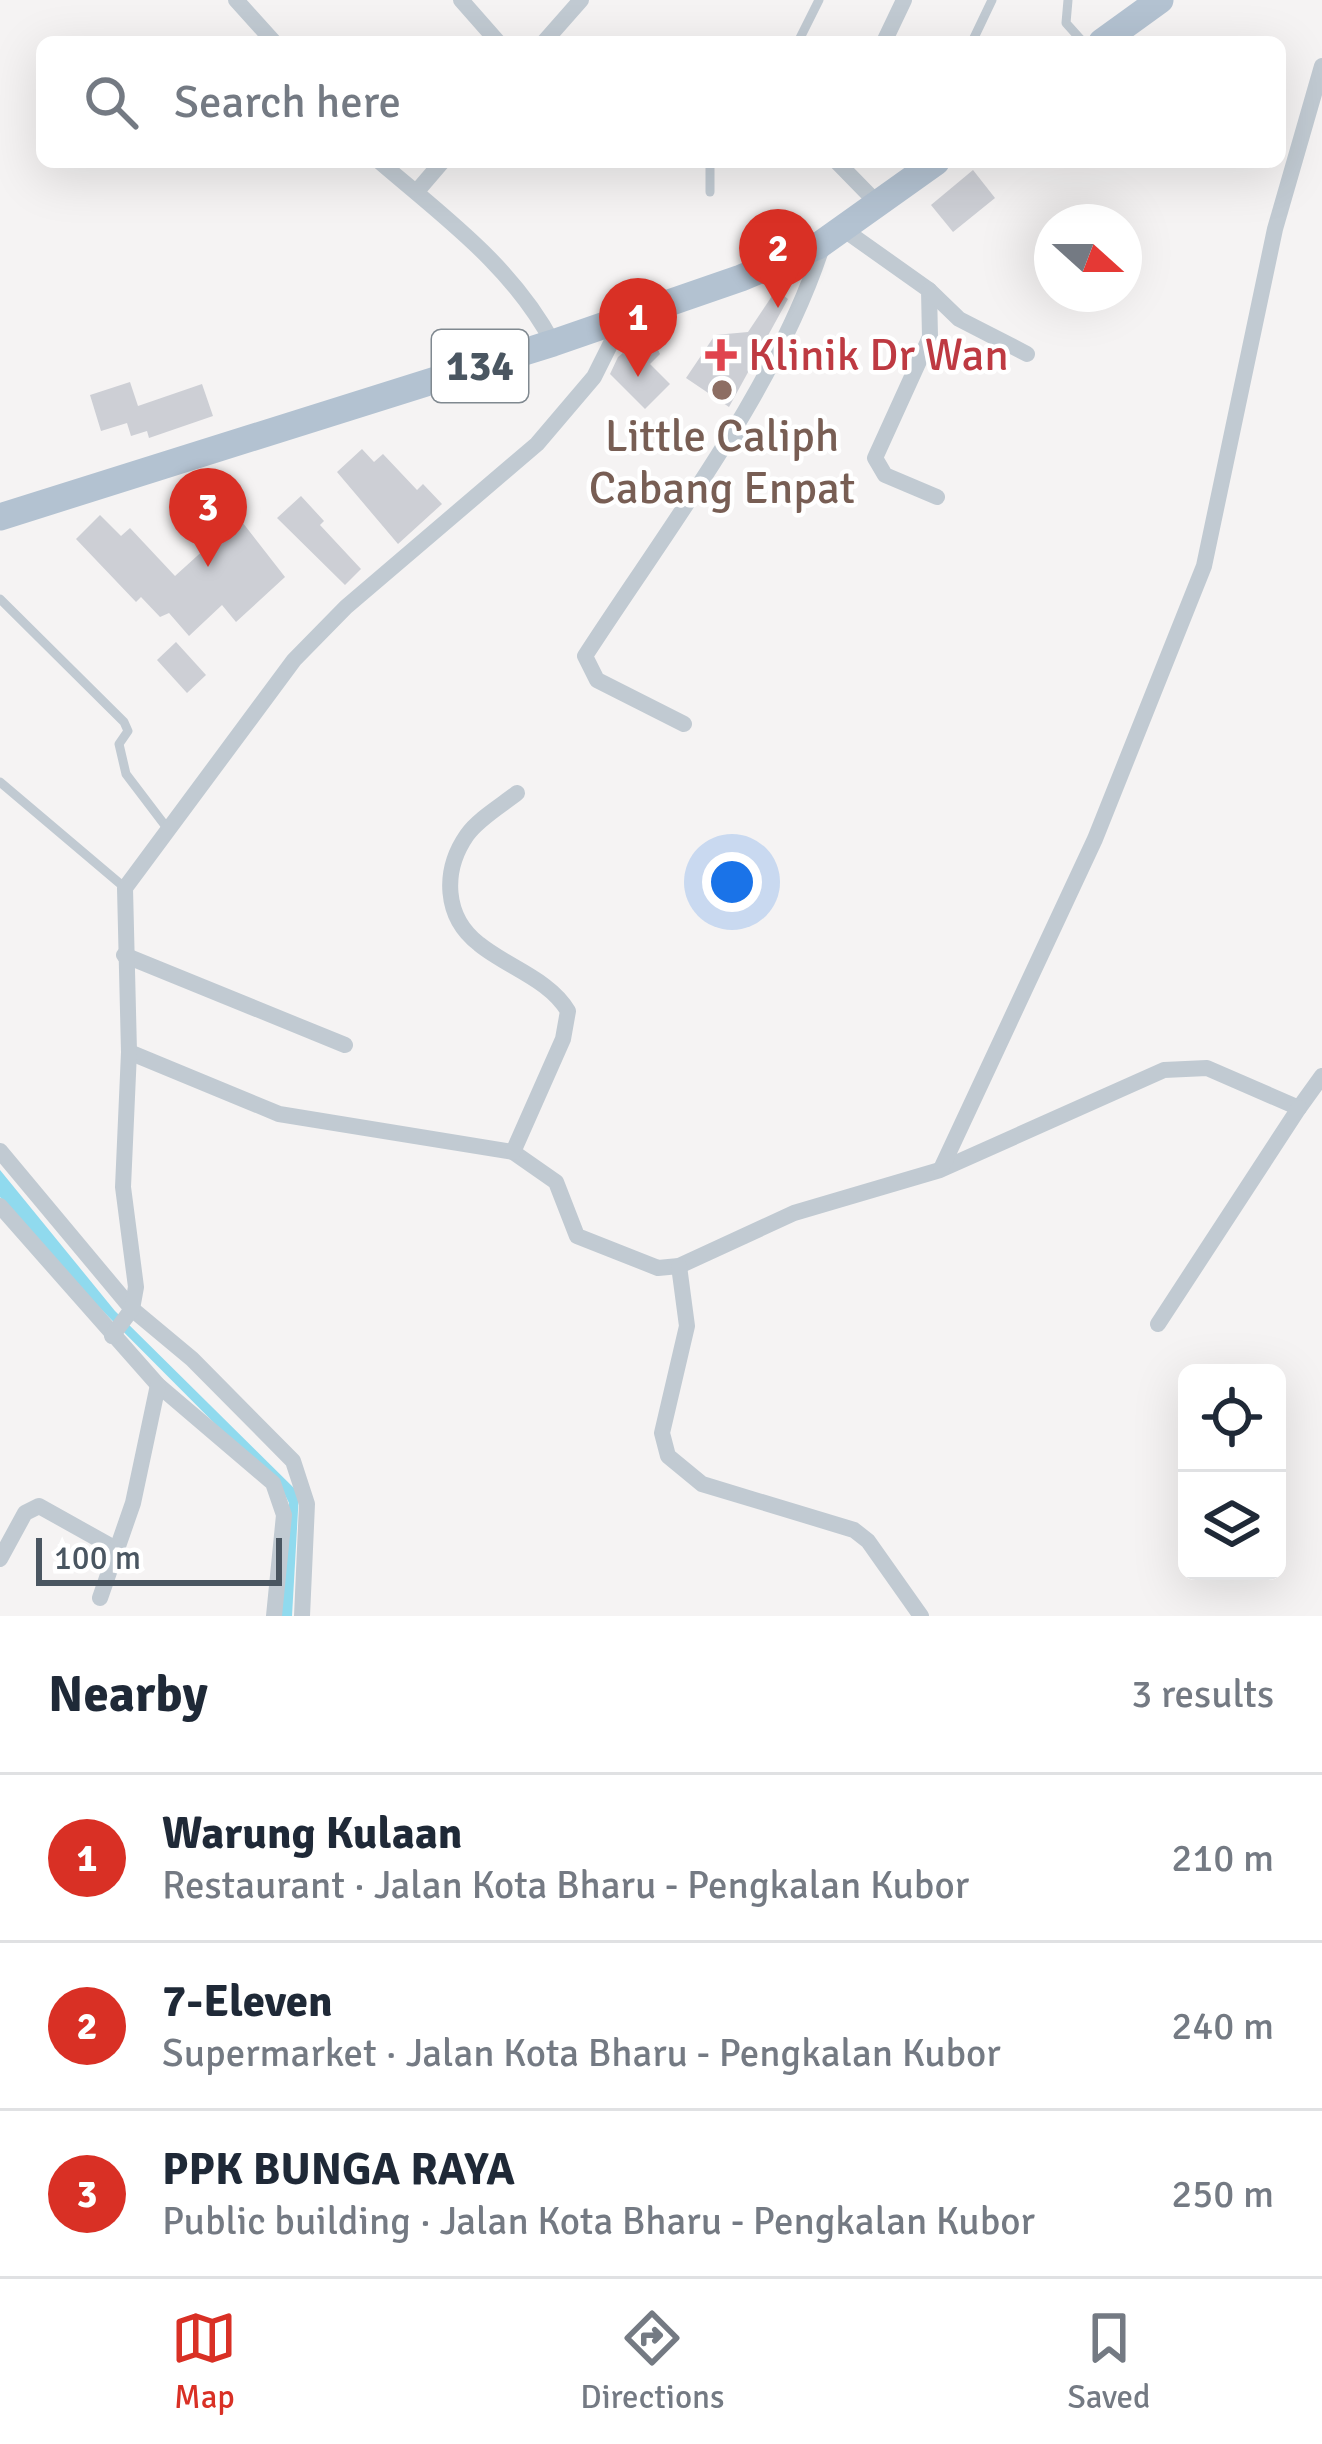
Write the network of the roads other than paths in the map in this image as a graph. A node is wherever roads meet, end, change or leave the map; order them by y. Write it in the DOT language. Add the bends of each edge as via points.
graph roads {
  1 [pos="236,0"];
  2 [pos="461,0"];
  3 [pos="581,0"];
  4 [pos="819,0"];
  5 [pos="904,0"];
  6 [pos="992,0"];
  7 [pos="1068,0"];
  8 [pos="1160,0"];
  9 [pos="269,36"];
  10 [pos="493,36"];
  11 [pos="549,36"];
  12 [pos="801,36"];
  13 [pos="888,36"];
  14 [pos="975,36"];
  15 [pos="1078,36"];
  16 [pos="1110,36"];
  17 [pos="1322,66"];
  18 [pos="388,168"];
  19 [pos="437,168"];
  20 [pos="710,168"];
  21 [pos="843,168"];
  22 [pos="928,168"];
  23 [pos="418,190"];
  24 [pos="710,192"];
  25 [pos="878,204"];
  26 [pos="833,236"];
  27 [pos="929,290"];
  28 [pos="625,316"];
  29 [pos="554,343"];
  30 [pos="1027,354"];
  31 [pos="732,428"];
  32 [pos="754,450"];
  33 [pos="937,497"];
  34 [pos="0,517"];
  35 [pos="0,599"];
  36 [pos="684,724"];
  37 [pos="0,782"];
  38 [pos="517,793"];
  39 [pos="167,828"];
  40 [pos="125,888"];
  41 [pos="124,955"];
  42 [pos="345,1046"];
  43 [pos="129,1052"];
  44 [pos="1322,1076"];
  45 [pos="1299,1108"];
  46 [pos="0,1151"];
  47 [pos="513,1152"];
  48 [pos="940,1170"];
  49 [pos="0,1206"];
  50 [pos="679,1265"];
  51 [pos="122,1323"];
  52 [pos="1158,1324"];
  53 [pos="158,1384"];
  54 [pos="116,1549"];
  55 [pos="0,1559"];
  56 [pos="100,1598"];
  57 [pos="274,1616"];
  58 [pos="302,1616"];
  59 [pos="921,1616"];
  1 -- 9 [label="street"];
  2 -- 10 [label="street"];
  3 -- 11 [label="street"];
  4 -- 12 [label="lane"];
  5 -- 13 [label="street"];
  6 -- 14 [label="lane"];
  7 -- 15 [label="lane" via="1066,22"];
  8 -- 16 [label="main road"];
  17 -- 48 [label="street" via="1275,229 1204,566 1095,839"];
  18 -- 23 [label="street"];
  19 -- 23 [label="street"];
  20 -- 24 [label="lane"];
  21 -- 25 [label="street"];
  22 -- 25 [label="main road, 134"];
  23 -- 29 [label="street" via="525,296"];
  25 -- 26 [label="main road, 134"];
  26 -- 27 [label="street"];
  26 -- 28 [label="main road, 134" via="741,278"];
  26 -- 31 [label="street"];
  27 -- 30 [label="street" via="958,320"];
  27 -- 33 [label="street" via="929,337 875,458 885,475"];
  28 -- 29 [label="main road, 134"];
  28 -- 39 [label="street" via="575,404 294,660"];
  29 -- 34 [label="main road, 134"];
  31 -- 32 [label="lane"];
  31 -- 36 [label="street" via="585,656 597,680"];
  35 -- 39 [label="lane" via="124,722 126,774"];
  37 -- 40 [label="lane"];
  38 -- 47 [label="street" via="467,835 448,880 454,916 476,942 568,1011"];
  39 -- 40 [label="street"];
  40 -- 41 [label="street"];
  41 -- 42 [label="street"];
  41 -- 43 [label="street"];
  43 -- 47 [label="street" via="278,1114"];
  43 -- 51 [label="street" via="124,1187 136,1287"];
  44 -- 45 [label="street"];
  45 -- 48 [label="street" via="1207,1067 1176,1068 1121,1085"];
  45 -- 52 [label="street"];
  46 -- 51 [label="street"];
  47 -- 50 [label="street" via="556,1182 577,1236 658,1268"];
  48 -- 50 [label="street" via="794,1214"];
  49 -- 51 [label="street"];
  50 -- 59 [label="street" via="687,1326 662,1433 668,1456 702,1484 854,1530"];
  51 -- 53 [label="street"];
  51 -- 58 [label="street" via="192,1359 293,1461 307,1504"];
  53 -- 54 [label="street"];
  53 -- 57 [label="street" via="273,1483 284,1515"];
  54 -- 55 [label="street" via="39,1506 25,1513"];
  54 -- 56 [label="street"];
}
